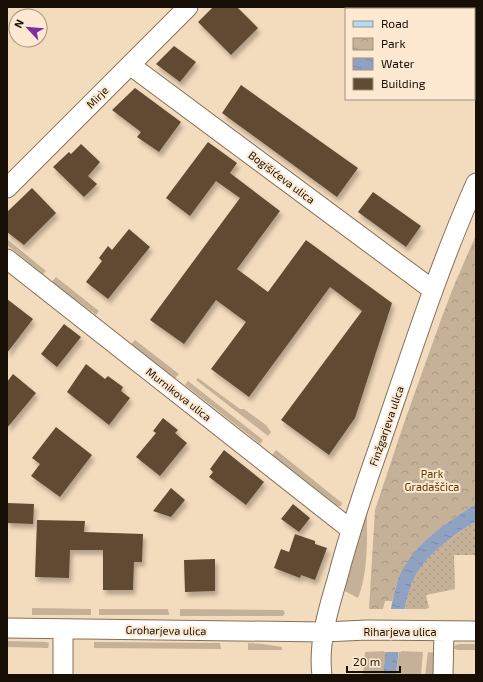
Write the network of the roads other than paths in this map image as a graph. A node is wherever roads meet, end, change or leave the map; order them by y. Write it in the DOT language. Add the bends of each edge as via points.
graph roads {
  1 [pos="188,7"];
  2 [pos="130,65"];
  3 [pos="476,183"];
  4 [pos="7,188"];
  5 [pos="7,260"];
  6 [pos="433,290"];
  7 [pos="350,529"];
  8 [pos="7,628"];
  9 [pos="63,629"];
  10 [pos="444,631"];
  11 [pos="476,631"];
  12 [pos="324,632"];
  13 [pos="63,675"];
  14 [pos="322,675"];
  15 [pos="444,675"];
  1 -- 2 [label="street, Mirje"];
  2 -- 4 [label="street, Mirje"];
  2 -- 6 [label="street, Bogišićeva ulica"];
  3 -- 6 [label="street, Finžgarjeva ulica"];
  5 -- 7 [label="street, Murnikova ulica"];
  6 -- 7 [label="street, Finžgarjeva ulica"];
  7 -- 12 [label="street, Finžgarjeva ulica"];
  8 -- 9 [label="street, Groharjeva ulica"];
  9 -- 12 [label="street, Groharjeva ulica"];
  9 -- 13 [label="street"];
  10 -- 11 [label="street, Riharjeva ulica"];
  10 -- 12 [label="street, Riharjeva ulica"];
  10 -- 15 [label="street"];
  12 -- 14 [label="street, Finžgarjeva ulica"];
}
